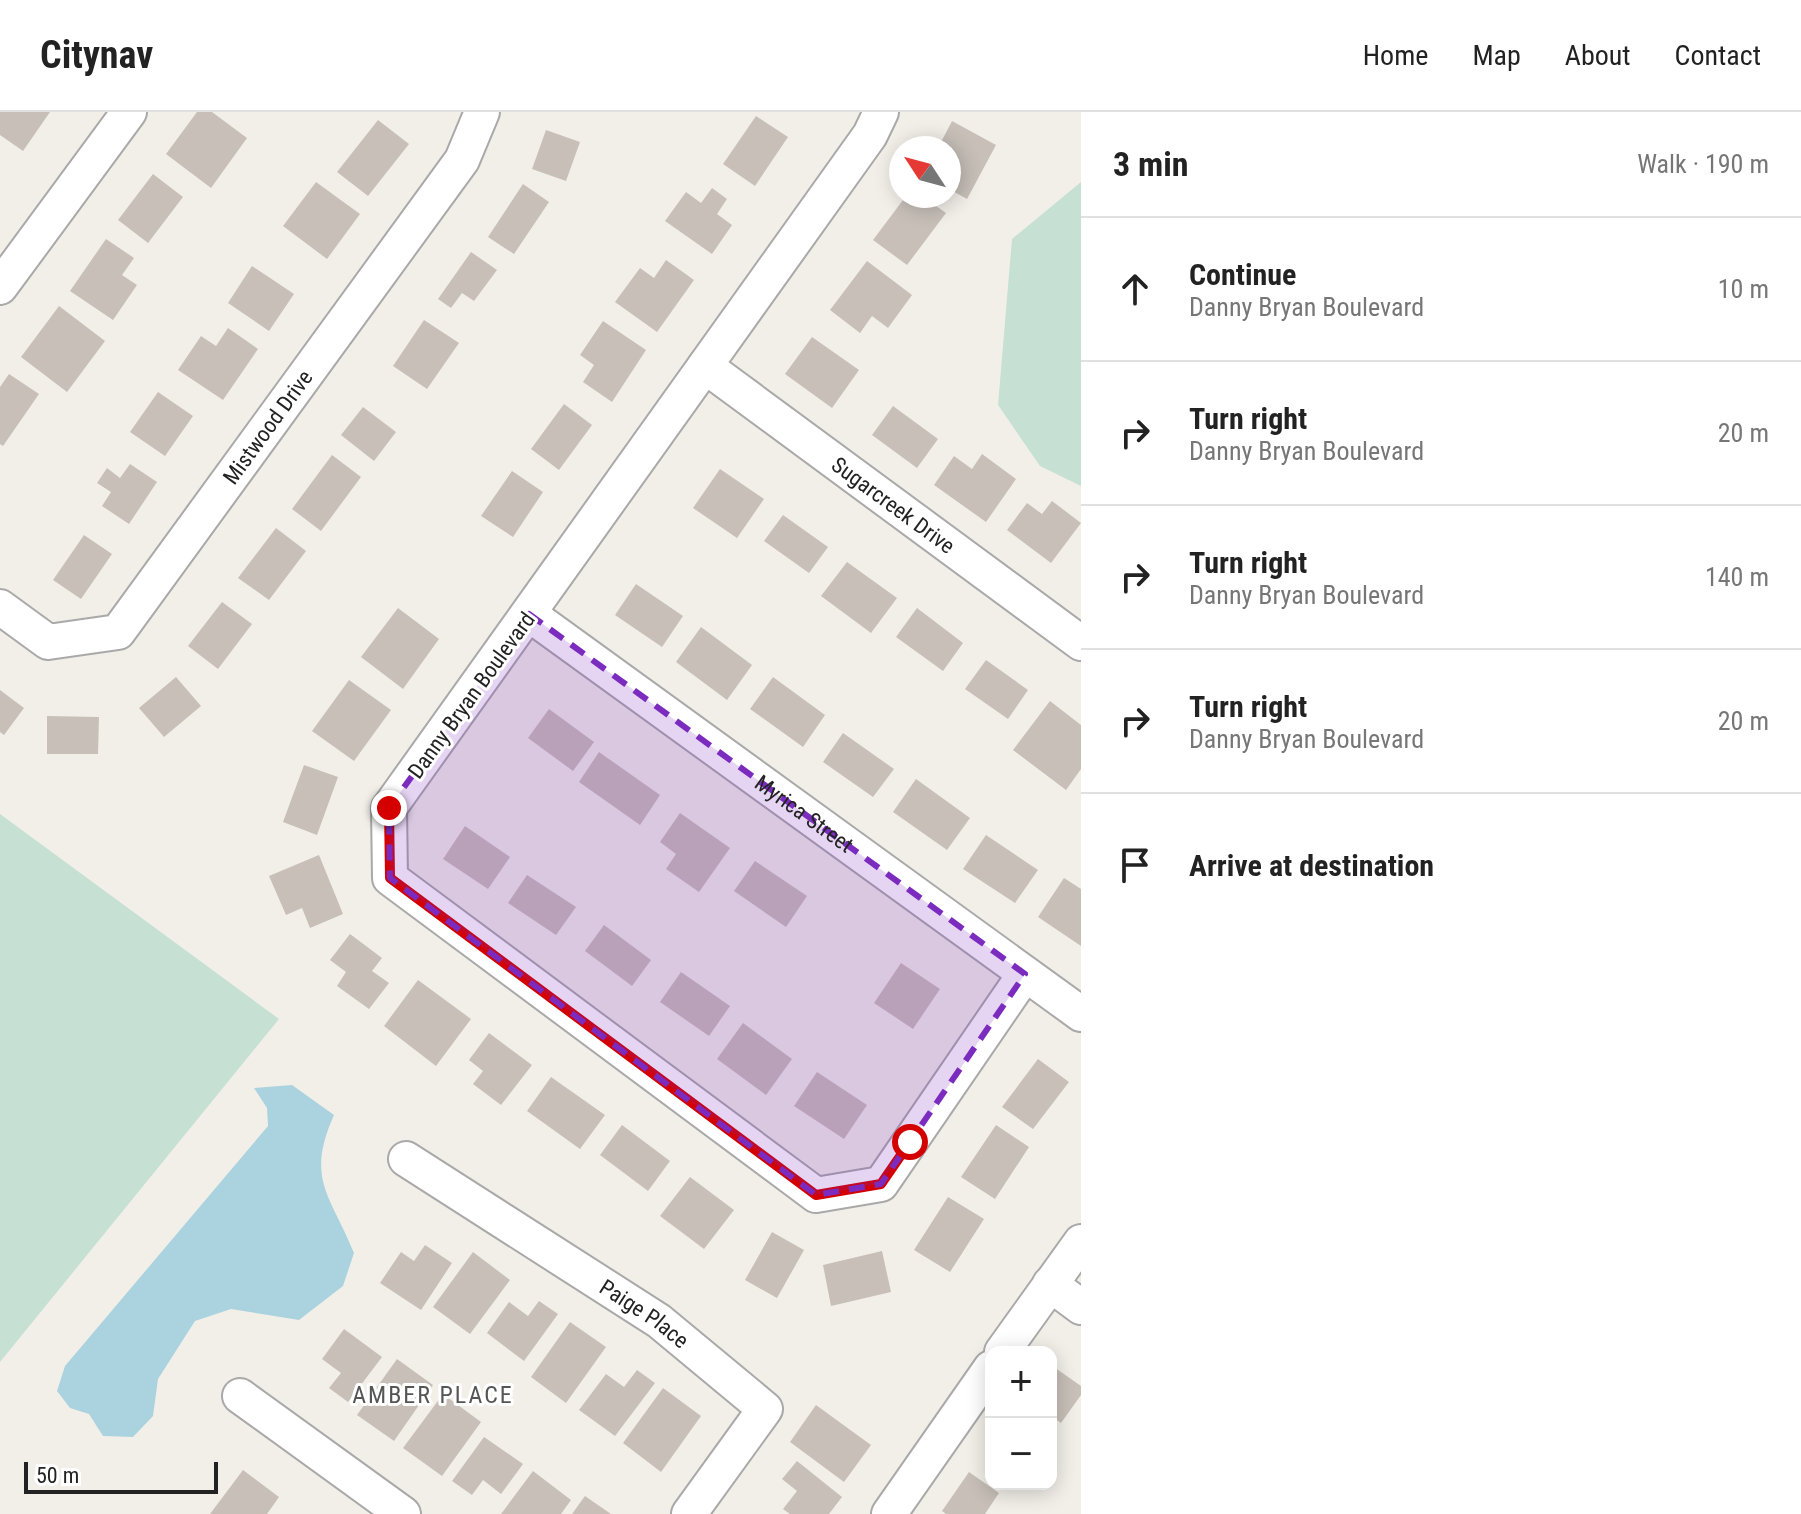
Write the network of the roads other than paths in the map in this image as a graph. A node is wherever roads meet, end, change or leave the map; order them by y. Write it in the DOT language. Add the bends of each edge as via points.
graph roads {
  1 [pos="129,112"];
  2 [pos="482,112"];
  3 [pos="881,112"];
  4 [pos="0,287"];
  5 [pos="705,366"];
  6 [pos="0,607"];
  7 [pos="529,614"];
  8 [pos="1081,643"];
  9 [pos="1025,974"];
  10 [pos="1081,1014"];
  11 [pos="406,1159"];
  12 [pos="1081,1242"];
  13 [pos="1050,1284"];
  14 [pos="1081,1307"];
  15 [pos="1006,1346"];
  16 [pos="985,1377"];
  17 [pos="240,1396"];
  18 [pos="403,1514"];
  19 [pos="689,1514"];
  20 [pos="889,1514"];
  1 -- 4 [label="street"];
  2 -- 6 [label="street, Mistwood Drive" via="462,160 118,632 48,642"];
  3 -- 5 [label="street, Danny Bryan Boulevard" via="870,135"];
  5 -- 7 [label="street, Danny Bryan Boulevard"];
  5 -- 8 [label="street, Sugarcreek Drive"];
  7 -- 9 [label="street, Myrica Street"];
  7 -- 9 [label="street, Danny Bryan Boulevard" via="389,808 390,878 816,1195 881,1184"];
  9 -- 10 [label="street, Myrica Street"];
  11 -- 19 [label="street, Paige Place" via="659,1321 765,1409"];
  12 -- 13 [label="street"];
  13 -- 14 [label="street"];
  13 -- 15 [label="street"];
  16 -- 20 [label="street"];
  17 -- 18 [label="street"];
}
